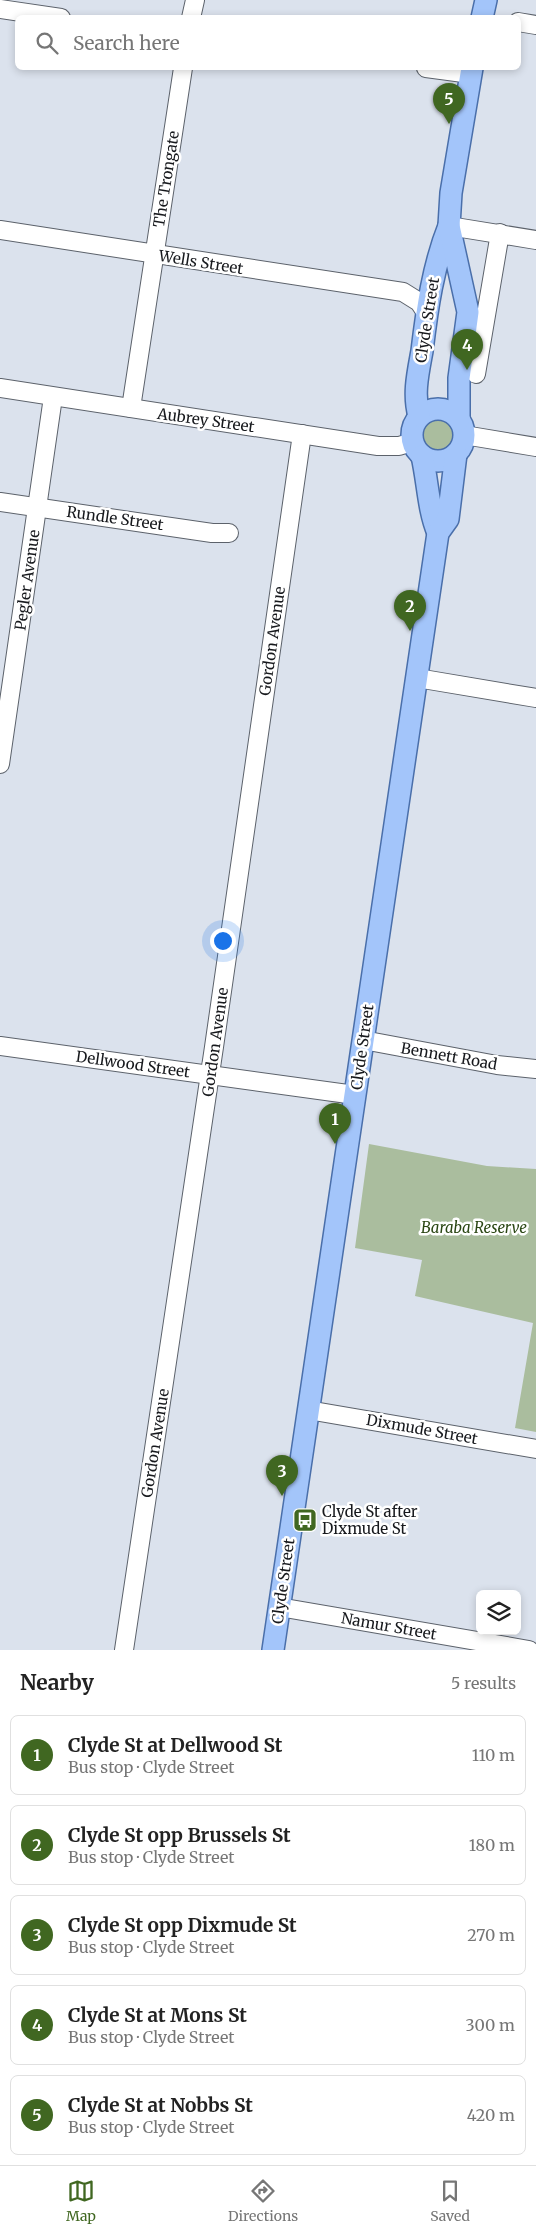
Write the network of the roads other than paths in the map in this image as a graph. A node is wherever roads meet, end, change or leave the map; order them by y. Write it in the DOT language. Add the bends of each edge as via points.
graph roads {
  1 [pos="194,0"];
  2 [pos="0,9"];
  3 [pos="41,15"];
  4 [pos="192,15"];
  5 [pos="521,22"];
  6 [pos="536,25"];
  7 [pos="183,70"];
  8 [pos="457,70"];
  9 [pos="472,71"];
  10 [pos="449,226"];
  11 [pos="0,230"];
  12 [pos="500,234"];
  13 [pos="536,240"];
  14 [pos="154,254"];
  15 [pos="434,275"];
  16 [pos="403,292"];
  17 [pos="427,314"];
  18 [pos="476,374"];
  19 [pos="0,388"];
  20 [pos="53,397"];
  21 [pos="131,408"];
  22 [pos="419,416"];
  23 [pos="462,427"];
  24 [pos="302,434"];
  25 [pos="536,447"];
  26 [pos="417,449"];
  27 [pos="456,454"];
  28 [pos="0,502"];
  29 [pos="38,507"];
  30 [pos="229,533"];
  31 [pos="438,533"];
  32 [pos="417,678"];
  33 [pos="536,698"];
  34 [pos="0,764"];
  35 [pos="363,1040"];
  36 [pos="0,1046"];
  37 [pos="536,1069"];
  38 [pos="210,1074"];
  39 [pos="355,1094"];
  40 [pos="308,1410"];
  41 [pos="536,1449"];
  42 [pos="280,1607"];
  43 [pos="124,1650"];
  44 [pos="273,1650"];
  45 [pos="529,1650"];
  1 -- 4 [label="street"];
  2 -- 3 [label="street"];
  5 -- 6 [label="street"];
  7 -- 14 [label="street, The Trongate"];
  8 -- 9 [label="street"];
  9 -- 10 [label="main road, Clyde Street" via="451,193"];
  10 -- 12 [label="street"];
  10 -- 15 [label="main road, Clyde Street" via="439,250"];
  10 -- 23 [label="main road, Clyde Street" via="468,312 459,378"];
  11 -- 14 [label="street, Wells Street"];
  12 -- 13 [label="street"];
  12 -- 18 [label="street"];
  14 -- 16 [label="street, Wells Street"];
  14 -- 21 [label="street, The Trongate"];
  15 -- 16 [label="street"];
  15 -- 17 [label="main road, Clyde Street"];
  16 -- 17 [label="street, Wells Street" via="419,302"];
  17 -- 22 [label="main road, Clyde Street" via="415,397"];
  19 -- 20 [label="street, Aubrey Street"];
  20 -- 21 [label="street, Aubrey Street"];
  20 -- 29 [label="street, Pegler Avenue"];
  21 -- 24 [label="street, Aubrey Street"];
  22 -- 23 [label="main road" via="435,408 452,413"];
  22 -- 26 [label="main road" via="412,428"];
  23 -- 25 [label="street"];
  23 -- 27 [label="main road" via="461,448"];
  24 -- 26 [label="street, Aubrey Street"];
  24 -- 38 [label="street, Gordon Avenue"];
  26 -- 27 [label="main road" via="439,461"];
  26 -- 31 [label="main road, Clyde Street" via="428,478 432,519"];
  27 -- 31 [label="main road, Clyde Street" via="448,519"];
  28 -- 29 [label="street, Rundle Street"];
  29 -- 30 [label="street, Rundle Street"];
  29 -- 34 [label="street, Pegler Avenue"];
  31 -- 32 [label="main road, Clyde Street"];
  32 -- 33 [label="street"];
  32 -- 35 [label="main road, Clyde Street"];
  35 -- 37 [label="street, Bennett Road" via="497,1065"];
  35 -- 39 [label="main road, Clyde Street"];
  36 -- 38 [label="street, Dellwood Street"];
  38 -- 39 [label="street, Dellwood Street"];
  38 -- 43 [label="street, Gordon Avenue"];
  39 -- 40 [label="main road, Clyde Street"];
  40 -- 41 [label="street, Dixmude Street"];
  40 -- 42 [label="main road, Clyde Street"];
  42 -- 44 [label="main road, Clyde Street"];
  42 -- 45 [label="street, Namur Street"];
}
